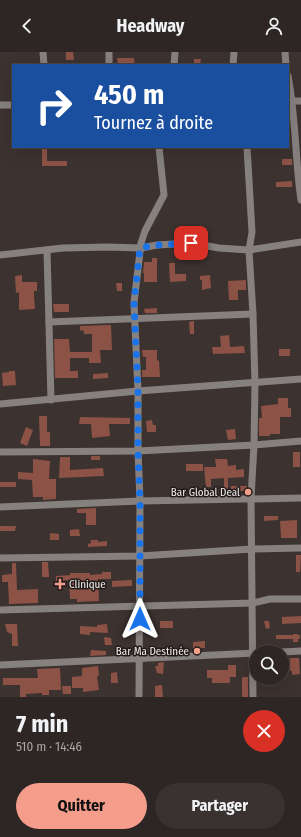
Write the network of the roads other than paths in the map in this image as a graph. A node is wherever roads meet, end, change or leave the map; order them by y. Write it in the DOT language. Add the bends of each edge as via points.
graph roads {
  1 [pos="43,52"];
  2 [pos="109,52"];
  3 [pos="174,52"];
  4 [pos="234,52"];
  5 [pos="285,52"];
  6 [pos="44,64"];
  7 [pos="109,64"];
  8 [pos="174,64"];
  9 [pos="233,64"];
  10 [pos="286,64"];
  11 [pos="289,88"];
  12 [pos="290,101"];
  13 [pos="301,101"];
  14 [pos="0,105"];
  15 [pos="12,105"];
  16 [pos="159,148"];
  17 [pos="247,148"];
  18 [pos="301,200"];
  19 [pos="301,242"];
  20 [pos="140,248"];
  21 [pos="47,250"];
  22 [pos="249,250"];
  23 [pos="0,255"];
  24 [pos="253,314"];
  25 [pos="135,319"];
  26 [pos="49,322"];
  27 [pos="301,379"];
  28 [pos="255,384"];
  29 [pos="138,391"];
  30 [pos="51,400"];
  31 [pos="0,404"];
  32 [pos="301,441"];
  33 [pos="254,445"];
  34 [pos="138,451"];
  35 [pos="0,452"];
  36 [pos="251,498"];
  37 [pos="301,498"];
  38 [pos="140,501"];
  39 [pos="0,507"];
  40 [pos="301,548"];
  41 [pos="252,549"];
  42 [pos="140,556"];
  43 [pos="0,558"];
  44 [pos="301,599"];
  45 [pos="252,603"];
  46 [pos="140,606"];
  47 [pos="0,610"];
  48 [pos="254,645"];
  49 [pos="301,651"];
  50 [pos="289,652"];
  51 [pos="249,654"];
  52 [pos="140,659"];
  53 [pos="0,665"];
  54 [pos="254,685"];
  55 [pos="139,697"];
  56 [pos="253,697"];
  1 -- 6 [label="street"];
  2 -- 7 [label="street"];
  3 -- 8 [label="street"];
  4 -- 9 [label="street"];
  5 -- 10 [label="street"];
  11 -- 12 [label="street"];
  12 -- 13 [label="street"];
  12 -- 18 [label="street"];
  14 -- 15 [label="street"];
  16 -- 20 [label="street" via="164,195 145,231"];
  17 -- 22 [label="street" via="252,232"];
  19 -- 22 [label="street"];
  20 -- 21 [label="street"];
  20 -- 22 [label="street" via="191,243"];
  20 -- 25 [label="street" via="134,303"];
  21 -- 23 [label="street"];
  21 -- 26 [label="street"];
  22 -- 24 [label="street"];
  24 -- 25 [label="street"];
  24 -- 28 [label="street"];
  25 -- 26 [label="street"];
  25 -- 29 [label="street"];
  26 -- 30 [label="street"];
  27 -- 28 [label="street"];
  28 -- 29 [label="street"];
  28 -- 33 [label="street"];
  29 -- 30 [label="street"];
  29 -- 34 [label="street"];
  30 -- 31 [label="street"];
  32 -- 33 [label="street"];
  33 -- 34 [label="street"];
  33 -- 36 [label="street"];
  34 -- 35 [label="street"];
  34 -- 38 [label="street"];
  36 -- 37 [label="street"];
  36 -- 38 [label="street"];
  36 -- 41 [label="street"];
  38 -- 39 [label="street"];
  38 -- 42 [label="street"];
  40 -- 41 [label="street"];
  41 -- 42 [label="street"];
  41 -- 45 [label="street"];
  42 -- 43 [label="street"];
  42 -- 46 [label="street"];
  44 -- 45 [label="street"];
  45 -- 46 [label="street"];
  45 -- 48 [label="street"];
  46 -- 47 [label="street"];
  46 -- 52 [label="street"];
  49 -- 50 [label="street"];
  51 -- 52 [label="street"];
  52 -- 53 [label="street"];
  52 -- 55 [label="street"];
  54 -- 56 [label="street"];
}
